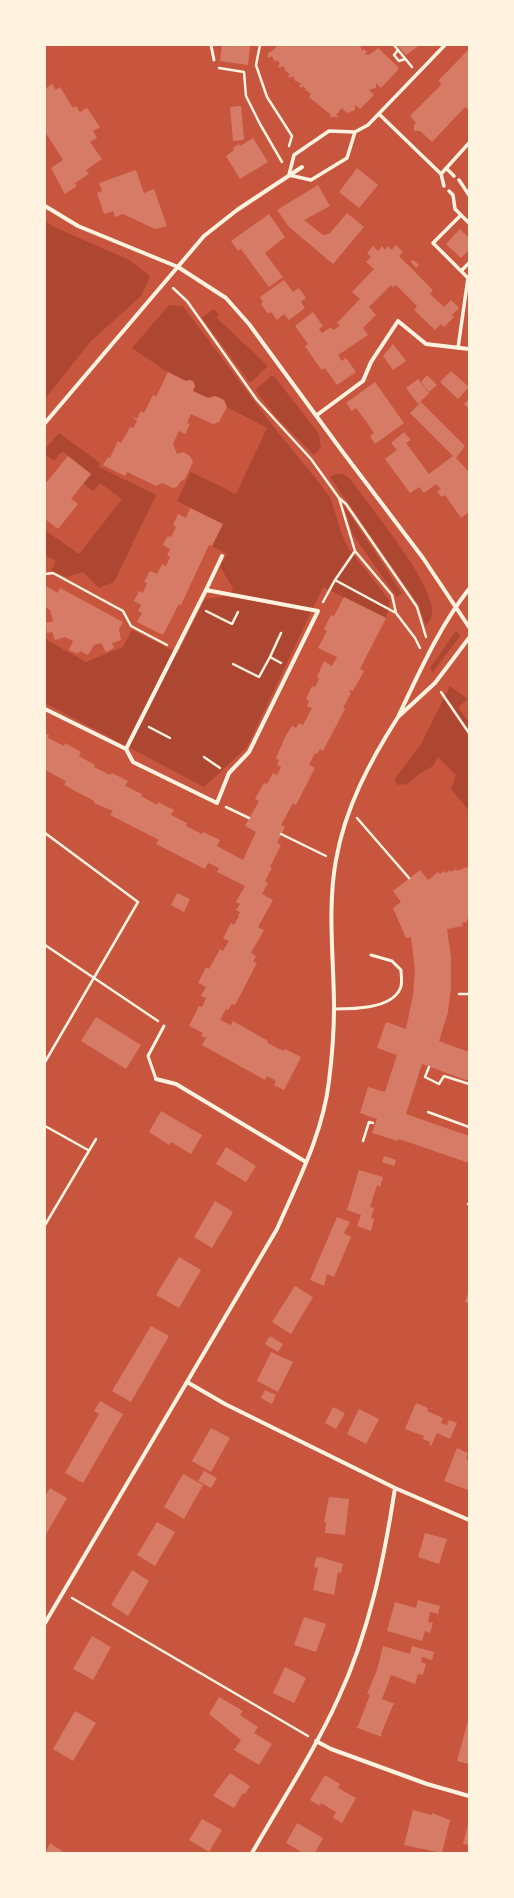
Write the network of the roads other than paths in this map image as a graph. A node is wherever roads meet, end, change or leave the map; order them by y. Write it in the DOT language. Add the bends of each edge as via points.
graph roads {
  1 [pos="211,45"];
  2 [pos="445,45"];
  3 [pos="214,60"];
  4 [pos="379,114"];
  5 [pos="354,132"];
  6 [pos="469,143"];
  7 [pos="302,167"];
  8 [pos="446,168"];
  9 [pos="441,174"];
  10 [pos="289,175"];
  11 [pos="454,176"];
  12 [pos="459,180"];
  13 [pos="444,186"];
  14 [pos="449,191"];
  15 [pos="469,196"];
  16 [pos="45,206"];
  17 [pos="460,215"];
  18 [pos="469,223"];
  19 [pos="469,263"];
  20 [pos="178,267"];
  21 [pos="461,271"];
  22 [pos="458,348"];
  23 [pos="469,349"];
  24 [pos="317,415"];
  25 [pos="45,423"];
  26 [pos="222,556"];
  27 [pos="469,588"];
  28 [pos="206,590"];
  29 [pos="455,607"];
  30 [pos="469,627"];
  31 [pos="469,638"];
  32 [pos="45,709"];
  33 [pos="398,717"];
  34 [pos="126,749"];
  35 [pos="371,955"];
  36 [pos="334,1009"];
  37 [pos="164,1026"];
  38 [pos="156,1079"];
  39 [pos="306,1162"];
  40 [pos="187,1382"];
  41 [pos="395,1488"];
  42 [pos="469,1520"];
  43 [pos="45,1623"];
  44 [pos="316,1741"];
  45 [pos="469,1796"];
  46 [pos="252,1853"];
  1 -- 3 [label="lane"];
  2 -- 4 [label="street"];
  4 -- 5 [label="street" via="368,125"];
  4 -- 9 [label="street"];
  5 -- 10 [label="street" via="329,131 294,155"];
  5 -- 10 [label="street" via="347,158 311,180"];
  6 -- 8 [label="street"];
  7 -- 10 [label="street"];
  8 -- 9 [label="street"];
  8 -- 11 [label="street"];
  9 -- 13 [label="street"];
  10 -- 20 [label="street" via="204,236"];
  12 -- 15 [label="street"];
  14 -- 17 [label="street" via="453,195 454,209"];
  16 -- 20 [label="street" via="78,226"];
  17 -- 18 [label="street"];
  17 -- 21 [label="street" via="433,243"];
  19 -- 21 [label="street"];
  20 -- 24 [label="street" via="226,298 250,324"];
  20 -- 25 [label="street"];
  21 -- 22 [label="street" via="468,278"];
  22 -- 23 [label="street"];
  22 -- 24 [label="street" via="426,344 398,321 371,362 363,381"];
  24 -- 29 [label="street"];
  26 -- 28 [label="street"];
  27 -- 29 [label="street"];
  28 -- 34 [label="street"];
  28 -- 34 [label="street" via="318,611 249,752 229,773 218,803 133,762"];
  29 -- 30 [label="street"];
  29 -- 33 [label="street"];
  31 -- 33 [label="street" via="435,683"];
  32 -- 34 [label="street"];
  33 -- 36 [label="street" via="349,808 336,861 332,898"];
  35 -- 36 [label="lane" via="392,961 401,970 401,989 394,997 375,1006"];
  36 -- 39 [label="street" via="329,1082 318,1130"];
  37 -- 38 [label="lane" via="148,1056"];
  38 -- 39 [label="street" via="176,1084"];
  39 -- 40 [label="street" via="277,1229"];
  40 -- 41 [label="street" via="225,1404"];
  40 -- 43 [label="street"];
  41 -- 42 [label="street"];
  41 -- 44 [label="street" via="389,1528 366,1628 338,1699"];
  44 -- 45 [label="street" via="427,1784"];
  44 -- 46 [label="street"];
}
